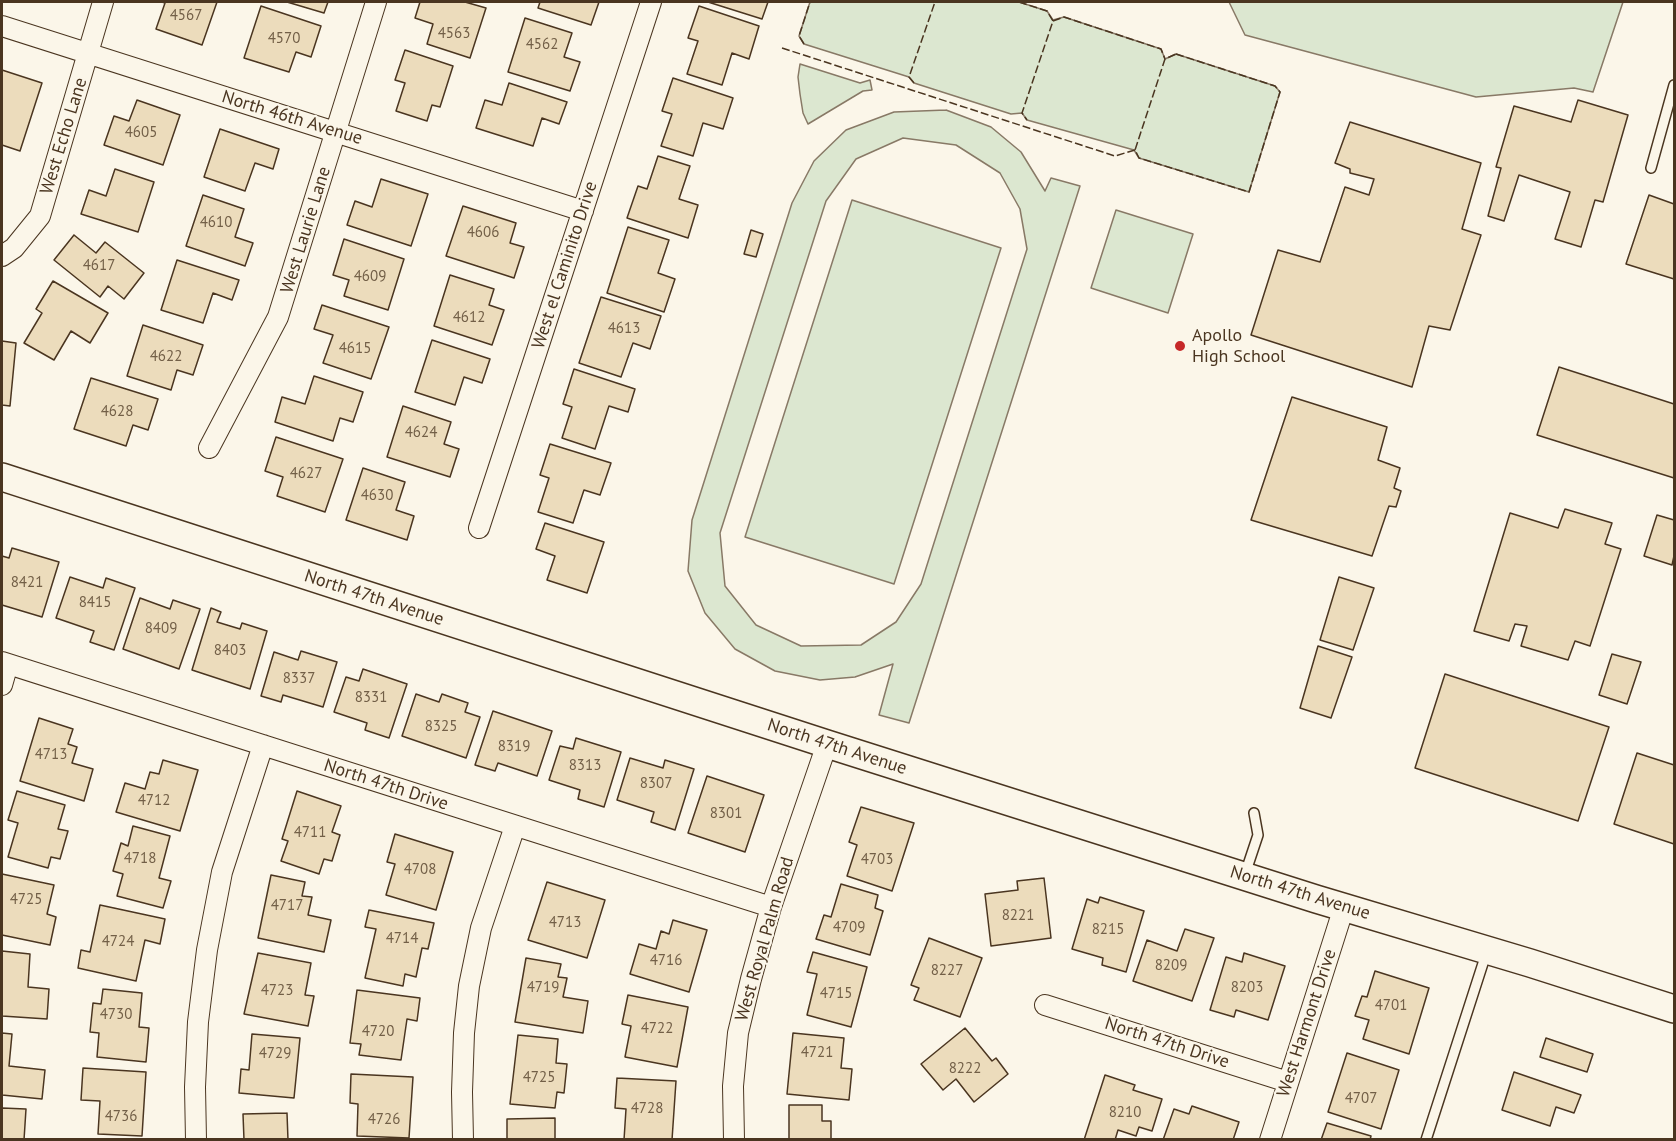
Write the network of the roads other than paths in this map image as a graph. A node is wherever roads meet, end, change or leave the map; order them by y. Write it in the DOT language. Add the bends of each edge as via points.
graph roads {
  1 [pos="103,2"];
  2 [pos="376,2"];
  3 [pos="651,2"];
  4 [pos="2,26"];
  5 [pos="88,55"];
  6 [pos="1674,85"];
  7 [pos="337,132"];
  8 [pos="1651,168"];
  9 [pos="583,211"];
  10 [pos="2,256"];
  11 [pos="209,448"];
  12 [pos="2,477"];
  13 [pos="479,528"];
  14 [pos="5,663"];
  15 [pos="2,685"];
  16 [pos="827,744"];
  17 [pos="263,746"];
  18 [pos="1254,813"];
  19 [pos="515,826"];
  20 [pos="1244,876"];
  21 [pos="1344,906"];
  22 [pos="771,907"];
  23 [pos="1488,950"];
  24 [pos="1046,1005"];
  25 [pos="1674,1009"];
  26 [pos="1288,1082"];
  27 [pos="196,1140"];
  28 [pos="463,1140"];
  29 [pos="734,1140"];
  30 [pos="1270,1140"];
  31 [pos="1426,1140"];
  1 -- 5 [label="street, West Echo Lane"];
  2 -- 7 [label="street, West Laurie Lane"];
  3 -- 9 [label="street, West el Caminito Drive"];
  4 -- 5 [label="street, North 46th Avenue"];
  5 -- 7 [label="street, North 46th Avenue"];
  5 -- 10 [label="street, West Echo Lane" via="40,216 14,248"];
  6 -- 8 [label="lane"];
  7 -- 9 [label="street, North 46th Avenue"];
  7 -- 11 [label="street, West Laurie Lane" via="278,317"];
  9 -- 13 [label="street, West el Caminito Drive"];
  12 -- 16 [label="street, North 47th Avenue"];
  14 -- 15 [label="street"];
  14 -- 17 [label="street, North 47th Drive"];
  16 -- 20 [label="street, North 47th Avenue"];
  16 -- 22 [label="street, West Royal Palm Road"];
  17 -- 19 [label="street, North 47th Drive"];
  17 -- 27 [label="street" via="222,872 207,950 198,1022"];
  18 -- 20 [label="lane" via="1258,835"];
  19 -- 22 [label="street, North 47th Drive"];
  19 -- 28 [label="street" via="481,928 469,986"];
  20 -- 21 [label="street, North 47th Avenue"];
  21 -- 23 [label="street, North 47th Avenue"];
  21 -- 26 [label="street, West Harmont Drive"];
  22 -- 29 [label="street, West Royal Palm Road" via="738,1033 733,1086"];
  23 -- 25 [label="street, North 47th Avenue"];
  23 -- 31 [label="lane"];
  24 -- 26 [label="street, North 47th Drive"];
  26 -- 30 [label="street, West Harmont Drive"];
}
